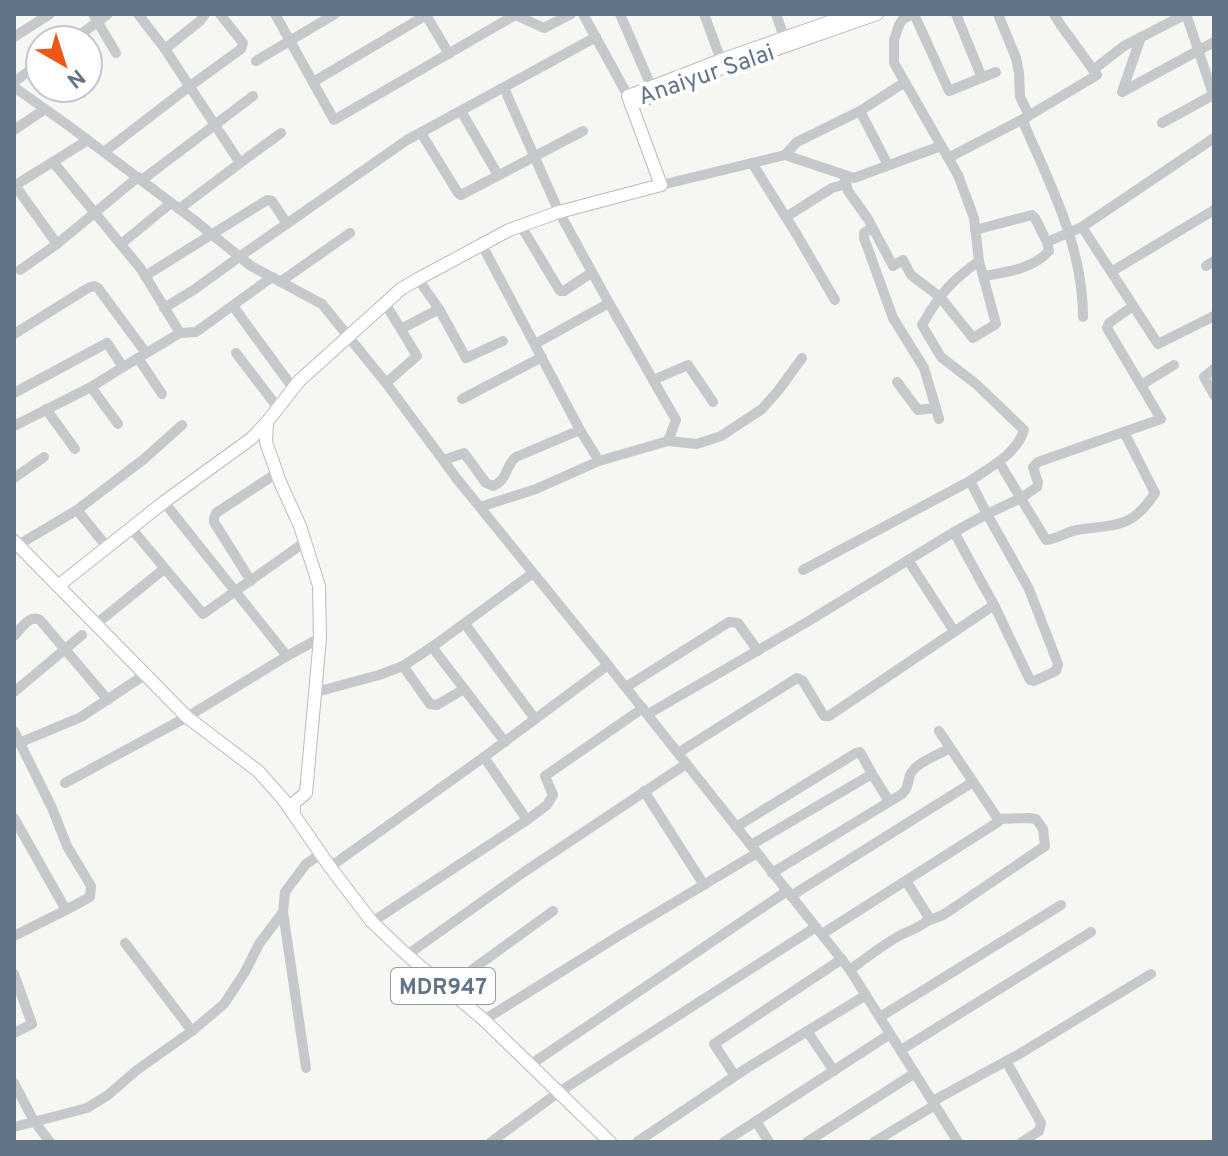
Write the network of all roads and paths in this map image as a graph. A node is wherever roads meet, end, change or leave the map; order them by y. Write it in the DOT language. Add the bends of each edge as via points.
graph roads {
  1 [pos="50,14"];
  2 [pos="108,14"];
  3 [pos="138,14"];
  4 [pos="207,14"];
  5 [pos="220,14"];
  6 [pos="275,14"];
  7 [pos="335,14"];
  8 [pos="515,14"];
  9 [pos="571,14"];
  10 [pos="583,14"];
  11 [pos="620,14"];
  12 [pos="705,14"];
  13 [pos="776,14"];
  14 [pos="852,14"];
  15 [pos="877,14"];
  16 [pos="913,14"];
  17 [pos="956,14"];
  18 [pos="998,14"];
  19 [pos="1054,14"];
  20 [pos="1186,14"];
  21 [pos="427,15"];
  22 [pos="95,18"];
  23 [pos="815,20"];
  24 [pos="14,37"];
  25 [pos="596,37"];
  26 [pos="784,37"];
  27 [pos="1141,37"];
  28 [pos="290,40"];
  29 [pos="1214,42"];
  30 [pos="165,49"];
  31 [pos="1198,50"];
  32 [pos="116,53"];
  33 [pos="449,54"];
  34 [pos="721,60"];
  35 [pos="256,61"];
  36 [pos="1093,70"];
  37 [pos="996,72"];
  38 [pos="982,78"];
  39 [pos="313,82"];
  40 [pos="905,82"];
  41 [pos="14,85"];
  42 [pos="190,86"];
  43 [pos="651,86"];
  44 [pos="504,88"];
  45 [pos="253,96"];
  46 [pos="1214,96"];
  47 [pos="630,100"];
  48 [pos="45,109"];
  49 [pos="461,111"];
  50 [pos="860,111"];
  51 [pos="1027,116"];
  52 [pos="1162,123"];
  53 [pos="215,125"];
  54 [pos="14,130"];
  55 [pos="583,131"];
  56 [pos="281,133"];
  57 [pos="421,133"];
  58 [pos="1214,138"];
  59 [pos="88,140"];
  60 [pos="941,146"];
  61 [pos="104,152"];
  62 [pos="534,155"];
  63 [pos="785,155"];
  64 [pos="948,158"];
  65 [pos="53,162"];
  66 [pos="240,163"];
  67 [pos="752,163"];
  68 [pos="888,165"];
  69 [pos="498,175"];
  70 [pos="140,179"];
  71 [pos="845,180"];
  72 [pos="14,185"];
  73 [pos="661,185"];
  74 [pos="175,206"];
  75 [pos="1214,210"];
  76 [pos="559,212"];
  77 [pos="95,213"];
  78 [pos="786,217"];
  79 [pos="287,224"];
  80 [pos="521,226"];
  81 [pos="1082,227"];
  82 [pos="872,228"];
  83 [pos="975,230"];
  84 [pos="350,233"];
  85 [pos="1070,233"];
  86 [pos="213,235"];
  87 [pos="1047,242"];
  88 [pos="57,244"];
  89 [pos="121,244"];
  90 [pos="482,245"];
  91 [pos="239,257"];
  92 [pos="979,261"];
  93 [pos="16,269"];
  94 [pos="1111,272"];
  95 [pos="591,273"];
  96 [pos="145,276"];
  97 [pos="984,276"];
  98 [pos="418,279"];
  99 [pos="276,280"];
  100 [pos="940,297"];
  101 [pos="835,300"];
  102 [pos="385,303"];
  103 [pos="609,303"];
  104 [pos="233,306"];
  105 [pos="1133,306"];
  106 [pos="164,308"];
  107 [pos="439,309"];
  108 [pos="1214,316"];
  109 [pos="1083,317"];
  110 [pos="401,329"];
  111 [pos="180,333"];
  112 [pos="14,334"];
  113 [pos="347,336"];
  114 [pos="503,341"];
  115 [pos="535,344"];
  116 [pos="236,353"];
  117 [pos="142,356"];
  118 [pos="542,357"];
  119 [pos="802,358"];
  120 [pos="1174,365"];
  121 [pos="123,367"];
  122 [pos="1214,369"];
  123 [pos="653,380"];
  124 [pos="897,382"];
  125 [pos="386,383"];
  126 [pos="1141,385"];
  127 [pos="91,387"];
  128 [pos="293,388"];
  129 [pos="14,393"];
  130 [pos="162,394"];
  131 [pos="1214,395"];
  132 [pos="462,399"];
  133 [pos="713,402"];
  134 [pos="278,408"];
  135 [pos="46,409"];
  136 [pos="267,422"];
  137 [pos="118,424"];
  138 [pos="182,425"];
  139 [pos="14,426"];
  140 [pos="580,430"];
  141 [pos="1124,432"];
  142 [pos="668,441"];
  143 [pos="75,449"];
  144 [pos="44,457"];
  145 [pos="444,460"];
  146 [pos="599,461"];
  147 [pos="999,462"];
  148 [pos="277,473"];
  149 [pos="14,478"];
  150 [pos="970,481"];
  151 [pos="1021,498"];
  152 [pos="164,502"];
  153 [pos="480,507"];
  154 [pos="77,510"];
  155 [pos="987,514"];
  156 [pos="131,528"];
  157 [pos="954,532"];
  158 [pos="305,542"];
  159 [pos="16,543"];
  160 [pos="107,547"];
  161 [pos="908,560"];
  162 [pos="164,569"];
  163 [pos="803,570"];
  164 [pos="533,573"];
  165 [pos="251,581"];
  166 [pos="58,586"];
  167 [pos="236,592"];
  168 [pos="994,605"];
  169 [pos="96,624"];
  170 [pos="465,624"];
  171 [pos="954,631"];
  172 [pos="82,635"];
  173 [pos="14,636"];
  174 [pos="320,638"];
  175 [pos="432,647"];
  176 [pos="65,648"];
  177 [pos="758,651"];
  178 [pos="287,656"];
  179 [pos="608,665"];
  180 [pos="403,666"];
  181 [pos="142,676"];
  182 [pos="626,687"];
  183 [pos="464,689"];
  184 [pos="14,692"];
  185 [pos="316,692"];
  186 [pos="108,700"];
  187 [pos="645,711"];
  188 [pos="187,717"];
  189 [pos="535,719"];
  190 [pos="14,731"];
  191 [pos="939,731"];
  192 [pos="505,742"];
  193 [pos="19,743"];
  194 [pos="950,748"];
  195 [pos="678,753"];
  196 [pos="484,757"];
  197 [pos="686,764"];
  198 [pos="872,774"];
  199 [pos="973,782"];
  200 [pos="65,783"];
  201 [pos="644,791"];
  202 [pos="889,801"];
  203 [pos="294,815"];
  204 [pos="14,818"];
  205 [pos="998,819"];
  206 [pos="527,820"];
  207 [pos="736,827"];
  208 [pos="754,849"];
  209 [pos="321,854"];
  210 [pos="330,867"];
  211 [pos="772,873"];
  212 [pos="906,881"];
  213 [pos="704,885"];
  214 [pos="789,893"];
  215 [pos="1061,905"];
  216 [pos="66,910"];
  217 [pos="553,911"];
  218 [pos="283,912"];
  219 [pos="927,921"];
  220 [pos="372,922"];
  221 [pos="819,930"];
  222 [pos="1091,932"];
  223 [pos="14,936"];
  224 [pos="125,943"];
  225 [pos="407,955"];
  226 [pos="842,959"];
  227 [pos="850,970"];
  228 [pos="14,974"];
  229 [pos="1151,974"];
  230 [pos="450,991"];
  231 [pos="866,995"];
  232 [pos="880,1017"];
  233 [pos="484,1020"];
  234 [pos="192,1031"];
  235 [pos="807,1031"];
  236 [pos="14,1033"];
  237 [pos="890,1034"];
  238 [pos="901,1050"];
  239 [pos="1006,1061"];
  240 [pos="530,1065"];
  241 [pos="306,1068"];
  242 [pos="834,1071"];
  243 [pos="915,1073"];
  244 [pos="735,1076"];
  245 [pos="14,1083"];
  246 [pos="559,1092"];
  247 [pos="934,1103"];
  248 [pos="34,1121"];
  249 [pos="756,1121"];
  250 [pos="14,1127"];
  251 [pos="955,1141"];
  252 [pos="50,1142"];
  253 [pos="491,1142"];
  254 [pos="610,1142"];
  255 [pos="637,1142"];
  256 [pos="724,1142"];
  257 [pos="769,1142"];
  258 [pos="807,1142"];
  259 [pos="874,1142"];
  260 [pos="1022,1142"];
  1 -- 24 [label="street"];
  2 -- 22 [label="street"];
  3 -- 30 [label="street"];
  4 -- 30 [label="street"];
  5 -- 42 [label="street" via="243,46"];
  6 -- 28 [label="street"];
  7 -- 28 [label="street"];
  8 -- 9 [label="street" via="544,28"];
  8 -- 33 [label="street"];
  10 -- 25 [label="street"];
  11 -- 43 [label="street"];
  12 -- 34 [label="street"];
  13 -- 26 [label="street"];
  14 -- 23 [label="main road, Anaiyur Salai"];
  15 -- 47 [label="main road, Anaiyur Salai"];
  16 -- 38 [label="street" via="949,91"];
  16 -- 40 [label="street" via="903,19 894,40 894,63"];
  17 -- 38 [label="street"];
  18 -- 51 [label="street" via="1016,58"];
  19 -- 36 [label="street"];
  20 -- 27 [label="street"];
  20 -- 31 [label="street"];
  21 -- 33 [label="street"];
  21 -- 39 [label="street"];
  22 -- 32 [label="street"];
  23 -- 26 [label="main road, Anaiyur Salai"];
  25 -- 44 [label="street"];
  25 -- 47 [label="street"];
  26 -- 34 [label="main road, Anaiyur Salai"];
  27 -- 31 [label="street" via="1122,92"];
  27 -- 36 [label="street"];
  28 -- 35 [label="street"];
  28 -- 39 [label="street"];
  29 -- 31 [label="street"];
  30 -- 42 [label="street"];
  31 -- 46 [label="street"];
  33 -- 39 [label="street" via="334,120"];
  34 -- 43 [label="main road, Anaiyur Salai"];
  36 -- 51 [label="street" via="1097,75"];
  37 -- 38 [label="street"];
  40 -- 50 [label="street"];
  40 -- 60 [label="street"];
  41 -- 48 [label="street"];
  42 -- 53 [label="street"];
  42 -- 61 [label="street"];
  43 -- 47 [label="main road, Anaiyur Salai"];
  44 -- 49 [label="street"];
  44 -- 62 [label="street"];
  45 -- 53 [label="street"];
  46 -- 52 [label="street"];
  47 -- 73 [label="main road"];
  48 -- 54 [label="street"];
  48 -- 59 [label="street"];
  49 -- 57 [label="street"];
  49 -- 69 [label="street"];
  50 -- 63 [label="street" via="797,142"];
  50 -- 68 [label="street"];
  51 -- 64 [label="street"];
  51 -- 85 [label="street" via="1024,124"];
  53 -- 66 [label="street"];
  53 -- 70 [label="street"];
  55 -- 62 [label="street"];
  56 -- 66 [label="street"];
  57 -- 69 [label="street" via="461,195"];
  57 -- 79 [label="street"];
  58 -- 81 [label="street"];
  59 -- 61 [label="street"];
  59 -- 65 [label="street"];
  60 -- 64 [label="street"];
  60 -- 68 [label="street"];
  61 -- 70 [label="street"];
  62 -- 69 [label="street"];
  62 -- 76 [label="street"];
  63 -- 67 [label="street"];
  63 -- 71 [label="street"];
  64 -- 83 [label="street"];
  65 -- 72 [label="street"];
  65 -- 77 [label="street"];
  66 -- 74 [label="street"];
  67 -- 73 [label="street"];
  67 -- 78 [label="street"];
  68 -- 71 [label="street"];
  70 -- 74 [label="street"];
  70 -- 77 [label="street"];
  71 -- 78 [label="street"];
  71 -- 82 [label="street"];
  72 -- 88 [label="street"];
  73 -- 76 [label="main road"];
  74 -- 86 [label="street"];
  74 -- 89 [label="street"];
  75 -- 94 [label="street"];
  76 -- 80 [label="main road"];
  76 -- 95 [label="street"];
  77 -- 88 [label="street"];
  77 -- 89 [label="street"];
  78 -- 101 [label="street"];
  79 -- 86 [label="street" via="267,200"];
  79 -- 91 [label="street"];
  80 -- 90 [label="main road"];
  80 -- 95 [label="street" via="560,291"];
  81 -- 85 [label="street"];
  81 -- 94 [label="street"];
  82 -- 100 [label="street" via="893,266 903,260 911,275"];
  82 -- 124 [label="street" via="864,238 893,318 924,368 937,413 918,410"];
  83 -- 87 [label="street" via="1032,215"];
  83 -- 92 [label="street"];
  84 -- 99 [label="street"];
  85 -- 87 [label="street"];
  85 -- 109 [label="street"];
  86 -- 91 [label="street"];
  86 -- 96 [label="street"];
  87 -- 97 [label="street" via="1045,256 1014,271"];
  88 -- 93 [label="street"];
  89 -- 96 [label="street"];
  90 -- 98 [label="main road"];
  90 -- 115 [label="street"];
  91 -- 99 [label="street"];
  91 -- 106 [label="street"];
  92 -- 97 [label="street"];
  92 -- 100 [label="street"];
  94 -- 105 [label="street"];
  95 -- 103 [label="street"];
  96 -- 106 [label="street"];
  97 -- 100 [label="street" via="996,324 976,337"];
  98 -- 102 [label="main road"];
  98 -- 107 [label="street"];
  99 -- 104 [label="street"];
  99 -- 113 [label="street" via="322,304"];
  100 -- 147 [label="street" via="922,325 941,357 1024,430"];
  102 -- 110 [label="street"];
  102 -- 113 [label="main road"];
  103 -- 115 [label="street"];
  103 -- 123 [label="street"];
  104 -- 111 [label="street" via="196,332"];
  104 -- 128 [label="street"];
  105 -- 108 [label="street" via="1158,344"];
  105 -- 126 [label="street" via="1107,328"];
  106 -- 111 [label="street"];
  107 -- 110 [label="street"];
  107 -- 114 [label="street" via="466,358"];
  110 -- 125 [label="street" via="417,356"];
  111 -- 117 [label="street"];
  112 -- 117 [label="street" via="94,286"];
  113 -- 125 [label="street"];
  113 -- 128 [label="main road"];
  115 -- 118 [label="street"];
  116 -- 134 [label="street"];
  117 -- 121 [label="street"];
  117 -- 130 [label="street"];
  118 -- 132 [label="street"];
  118 -- 140 [label="street"];
  119 -- 142 [label="street" via="762,409 721,436 697,444"];
  120 -- 126 [label="street"];
  121 -- 127 [label="street"];
  121 -- 129 [label="street" via="107,343"];
  122 -- 131 [label="street" via="1204,377"];
  123 -- 133 [label="street" via="688,365"];
  123 -- 142 [label="street" via="676,420"];
  125 -- 145 [label="street"];
  126 -- 141 [label="street" via="1161,419"];
  127 -- 135 [label="street"];
  127 -- 137 [label="street"];
  128 -- 134 [label="main road"];
  134 -- 136 [label="main road"];
  135 -- 139 [label="street"];
  135 -- 143 [label="street"];
  136 -- 148 [label="main road" via="266,442"];
  136 -- 152 [label="main road"];
  138 -- 154 [label="street"];
  140 -- 145 [label="street" via="516,457 493,486 468,455"];
  140 -- 146 [label="street"];
  141 -- 151 [label="street" via="1038,462 1033,467 1038,485"];
  141 -- 151 [label="street" via="1155,493 1132,519 1046,540"];
  142 -- 146 [label="street"];
  144 -- 149 [label="street"];
  145 -- 153 [label="street"];
  146 -- 153 [label="street"];
  147 -- 150 [label="street"];
  147 -- 151 [label="street"];
  148 -- 158 [label="main road"];
  148 -- 165 [label="street" via="214,518"];
  150 -- 155 [label="street"];
  150 -- 163 [label="street"];
  151 -- 155 [label="street"];
  152 -- 156 [label="main road"];
  152 -- 167 [label="street"];
  153 -- 164 [label="street"];
  154 -- 159 [label="street"];
  154 -- 160 [label="street"];
  155 -- 157 [label="street"];
  155 -- 168 [label="street" via="1029,589 1058,664 1056,671 1030,680"];
  156 -- 160 [label="main road"];
  156 -- 162 [label="street"];
  157 -- 161 [label="street"];
  157 -- 168 [label="street"];
  158 -- 165 [label="street"];
  158 -- 174 [label="main road" via="319,586"];
  159 -- 166 [label="main road, MDR947"];
  160 -- 166 [label="main road"];
  161 -- 171 [label="street"];
  161 -- 177 [label="street"];
  162 -- 167 [label="street" via="203,614"];
  162 -- 169 [label="street"];
  164 -- 170 [label="street"];
  164 -- 179 [label="street"];
  165 -- 167 [label="street"];
  166 -- 169 [label="main road, MDR947"];
  167 -- 178 [label="street"];
  168 -- 171 [label="street"];
  169 -- 181 [label="main road, MDR947"];
  170 -- 175 [label="street"];
  170 -- 189 [label="street"];
  171 -- 195 [label="street" via="829,716 797,678"];
  172 -- 176 [label="street"];
  173 -- 176 [label="street" via="35,617"];
  174 -- 178 [label="street"];
  174 -- 185 [label="main road"];
  175 -- 180 [label="street"];
  175 -- 183 [label="street"];
  176 -- 184 [label="street"];
  176 -- 186 [label="street"];
  177 -- 182 [label="street" via="738,623 729,622"];
  177 -- 187 [label="street"];
  178 -- 188 [label="street"];
  179 -- 182 [label="street"];
  179 -- 189 [label="street"];
  180 -- 183 [label="street" via="430,704"];
  180 -- 185 [label="street"];
  181 -- 186 [label="street"];
  181 -- 188 [label="main road, MDR947"];
  182 -- 187 [label="street"];
  183 -- 192 [label="street"];
  185 -- 203 [label="main road" via="306,793 294,803"];
  186 -- 193 [label="street"];
  187 -- 195 [label="street"];
  187 -- 206 [label="street" via="545,776 553,795"];
  188 -- 200 [label="street"];
  188 -- 203 [label="main road, MDR947" via="258,771"];
  189 -- 192 [label="street"];
  190 -- 193 [label="street"];
  191 -- 194 [label="street"];
  192 -- 196 [label="street"];
  193 -- 216 [label="street" via="91,886 90,897"];
  194 -- 199 [label="street"];
  194 -- 202 [label="street" via="915,769 906,789"];
  195 -- 197 [label="street"];
  196 -- 206 [label="street"];
  196 -- 210 [label="street"];
  197 -- 201 [label="street"];
  197 -- 207 [label="street"];
  198 -- 202 [label="street"];
  198 -- 207 [label="street" via="863,755 856,753"];
  198 -- 208 [label="street"];
  199 -- 205 [label="street"];
  199 -- 214 [label="street"];
  201 -- 213 [label="street"];
  201 -- 225 [label="street"];
  202 -- 211 [label="street"];
  203 -- 209 [label="main road, MDR947"];
  204 -- 216 [label="street"];
  205 -- 212 [label="street"];
  205 -- 219 [label="street" via="1036,819 1045,846"];
  206 -- 220 [label="street"];
  207 -- 208 [label="street"];
  208 -- 211 [label="street"];
  208 -- 213 [label="street"];
  209 -- 210 [label="main road, MDR947"];
  209 -- 218 [label="street" via="306,864 285,892"];
  210 -- 220 [label="main road, MDR947"];
  211 -- 214 [label="street"];
  212 -- 219 [label="street"];
  212 -- 221 [label="street"];
  213 -- 233 [label="street"];
  214 -- 221 [label="street"];
  214 -- 240 [label="street"];
  215 -- 232 [label="street"];
  216 -- 223 [label="street"];
  217 -- 230 [label="street"];
  218 -- 234 [label="street" via="224,1004"];
  218 -- 241 [label="street"];
  219 -- 227 [label="street"];
  220 -- 225 [label="main road, MDR947"];
  221 -- 226 [label="street"];
  221 -- 246 [label="street"];
  222 -- 238 [label="street"];
  224 -- 234 [label="street"];
  225 -- 230 [label="main road, MDR947"];
  226 -- 227 [label="street"];
  226 -- 244 [label="street" via="714,1044"];
  227 -- 231 [label="street"];
  228 -- 236 [label="street" via="32,1024"];
  229 -- 239 [label="street"];
  230 -- 233 [label="main road, MDR947"];
  231 -- 232 [label="street"];
  231 -- 235 [label="street"];
  232 -- 237 [label="street"];
  233 -- 240 [label="main road, MDR947"];
  234 -- 248 [label="street" via="87,1108"];
  235 -- 242 [label="street"];
  235 -- 244 [label="street"];
  237 -- 238 [label="street"];
  237 -- 242 [label="street"];
  238 -- 243 [label="street"];
  239 -- 247 [label="street"];
  239 -- 260 [label="street" via="1041,1123 1039,1131"];
  240 -- 246 [label="main road, MDR947"];
  242 -- 249 [label="street"];
  243 -- 247 [label="street"];
  243 -- 258 [label="street"];
  244 -- 255 [label="street"];
  245 -- 248 [label="street"];
  246 -- 253 [label="street"];
  246 -- 254 [label="main road, MDR947"];
  247 -- 251 [label="street"];
  247 -- 259 [label="street"];
  248 -- 250 [label="street"];
  248 -- 252 [label="street"];
  249 -- 256 [label="street"];
  249 -- 257 [label="street"];
}
